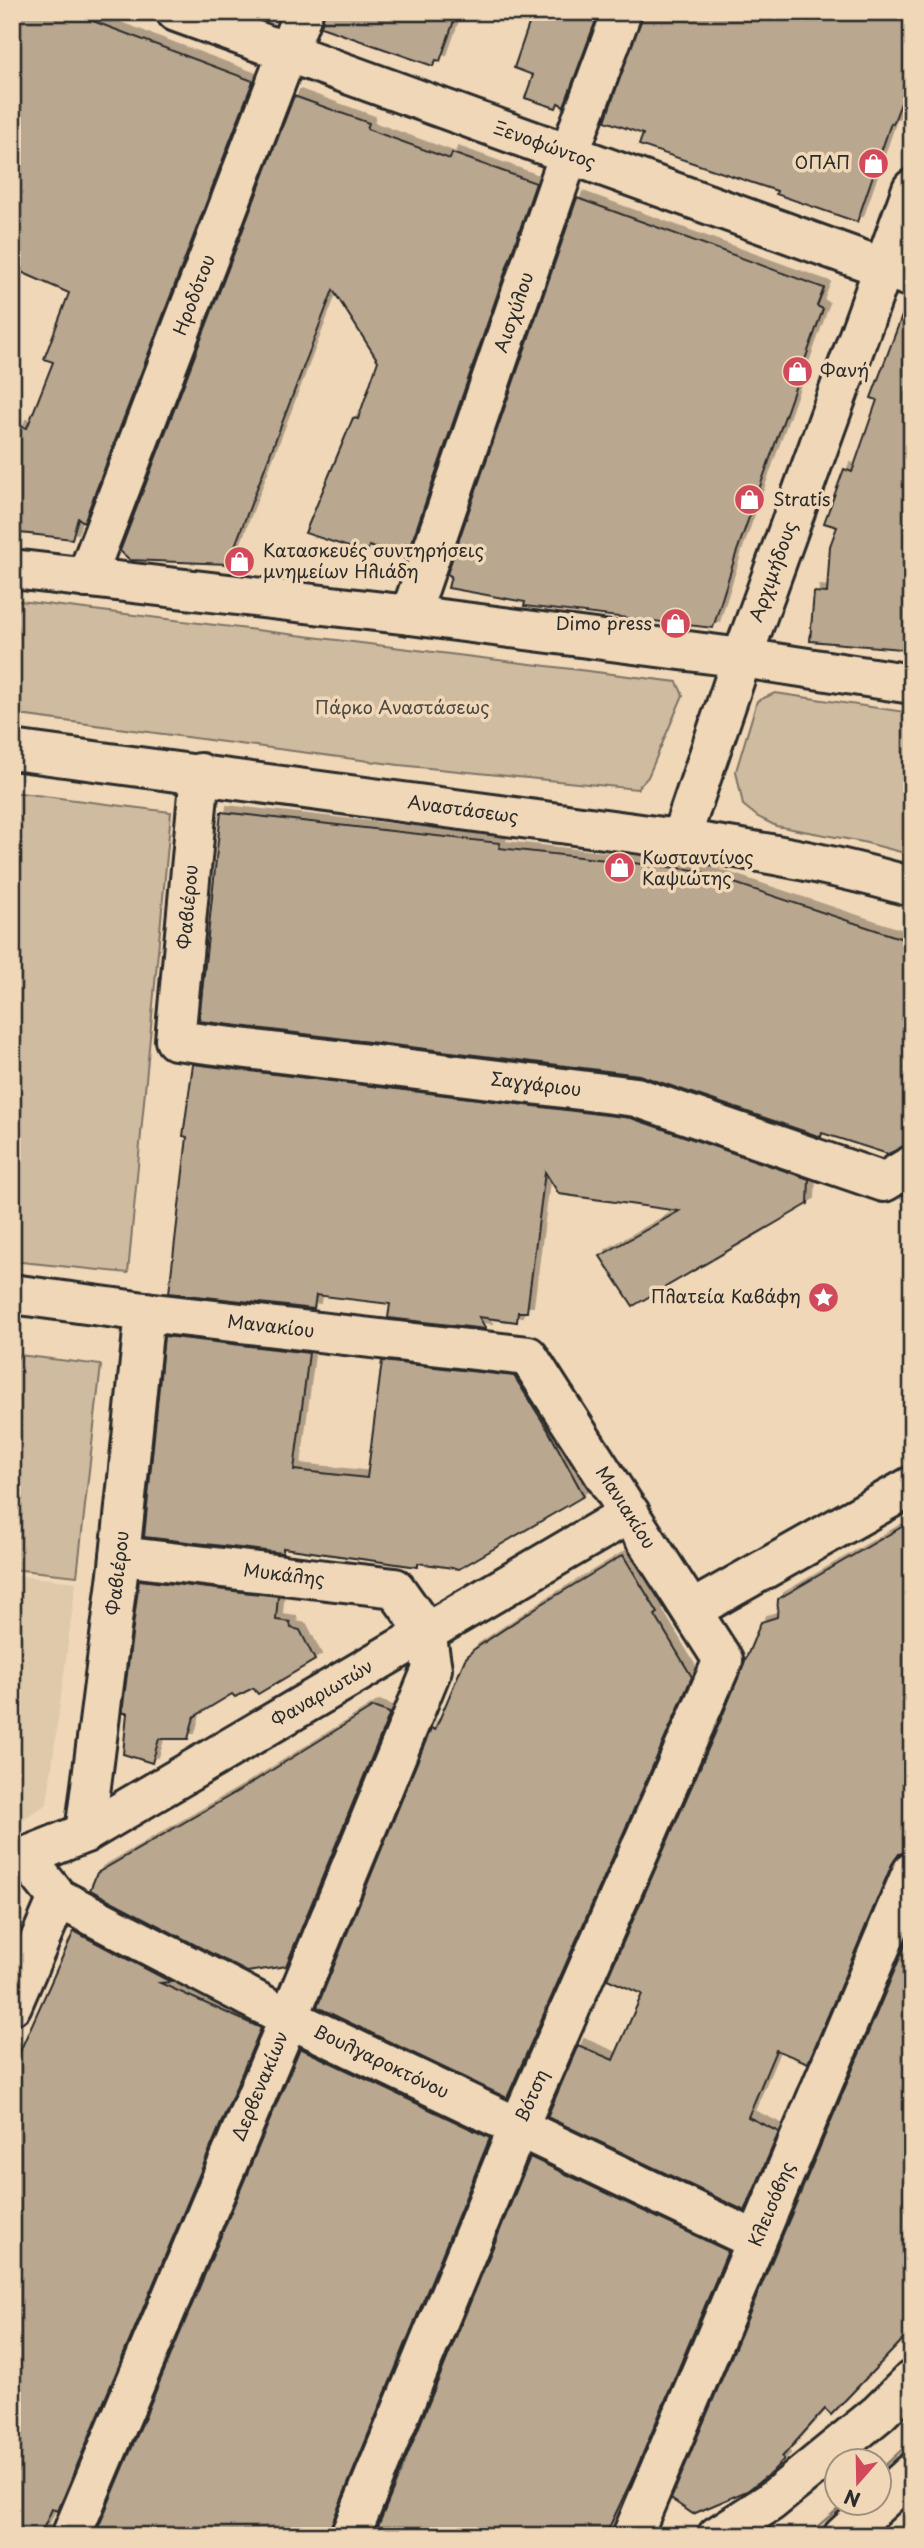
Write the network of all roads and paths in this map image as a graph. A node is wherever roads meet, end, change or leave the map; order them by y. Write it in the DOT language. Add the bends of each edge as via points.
graph roads {
  1 [pos="176,12"];
  2 [pos="303,12"];
  3 [pos="622,12"];
  4 [pos="289,53"];
  5 [pos="569,154"];
  6 [pos="912,189"];
  7 [pos="897,273"];
  8 [pos="12,569"];
  9 [pos="86,578"];
  10 [pos="410,615"];
  11 [pos="742,658"];
  12 [pos="912,684"];
  13 [pos="12,750"];
  14 [pos="200,773"];
  15 [pos="680,840"];
  16 [pos="912,887"];
  17 [pos="175,1040"];
  18 [pos="898,1174"];
  19 [pos="12,1294"];
  20 [pos="145,1312"];
  21 [pos="528,1356"];
  22 [pos="912,1486"];
  23 [pos="630,1513"];
  24 [pos="120,1556"];
  25 [pos="692,1610"];
  26 [pos="426,1633"];
  27 [pos="723,1660"];
  28 [pos="85,1833"];
  29 [pos="19,1861"];
  30 [pos="912,1871"];
  31 [pos="58,1898"];
  32 [pos="12,2005"];
  33 [pos="289,2018"];
  34 [pos="518,2128"];
  35 [pos="755,2241"];
  36 [pos="912,2381"];
  37 [pos="912,2473"];
  38 [pos="71,2536"];
  39 [pos="350,2536"];
  40 [pos="632,2536"];
  41 [pos="717,2536"];
  42 [pos="843,2536"];
  1 -- 4 [label="street, Ξενοφώντος"];
  2 -- 4 [label="street, Ηροδότου"];
  3 -- 5 [label="street, Αισχύλου"];
  4 -- 5 [label="street, Ξενοφώντος"];
  4 -- 9 [label="street, Ηροδότου"];
  5 -- 7 [label="street, Ξενοφώντος"];
  5 -- 10 [label="street, Αισχύλου"];
  6 -- 7 [label="street, Αρχιμήδους"];
  7 -- 11 [label="street, Αρχιμήδους"];
  8 -- 9 [label="street"];
  9 -- 10 [label="street"];
  10 -- 11 [label="street"];
  11 -- 12 [label="street"];
  11 -- 15 [label="street, Αρχιμήδους"];
  13 -- 14 [label="street, Αναστάσεως"];
  14 -- 15 [label="street, Αναστάσεως"];
  14 -- 17 [label="street, Φαβιέρου"];
  15 -- 16 [label="street, Αναστάσεως" via="793,859"];
  17 -- 18 [label="street, Σαγγάριου" via="636,1097"];
  19 -- 20 [label="street, Μανακίου"];
  20 -- 21 [label="street, Μανακίου"];
  20 -- 24 [label="street, Φαβιέρου"];
  21 -- 23 [label="street, Μανιακίου"];
  22 -- 25 [label="street"];
  23 -- 25 [label="street, Μανιακίου"];
  23 -- 26 [label="street, Φαναριωτών"];
  24 -- 26 [label="street, Μυκάλης" via="395,1588"];
  24 -- 28 [label="street, Φαβιέρου"];
  25 -- 27 [label="street, Μανιακίου"];
  26 -- 28 [label="street, Φαναριωτών"];
  26 -- 33 [label="street, Δερβενακίων" via="432,1669"];
  27 -- 34 [label="street, Βότση"];
  28 -- 29 [label="street, Φαναριωτών"];
  29 -- 31 [label="street, Βουλγαροκτόνου"];
  30 -- 35 [label="street, Κλεισόβης"];
  31 -- 32 [label="street"];
  31 -- 33 [label="street, Βουλγαροκτόνου"];
  33 -- 34 [label="street, Βουλγαροκτόνου"];
  33 -- 38 [label="street, Δερβενακίων"];
  34 -- 35 [label="street, Βουλγαροκτόνου"];
  34 -- 39 [label="street, Βότση"];
  35 -- 40 [label="street, Κλεισόβης"];
  36 -- 41 [label="street" via="770,2501"];
  37 -- 42 [label="street"];
}
